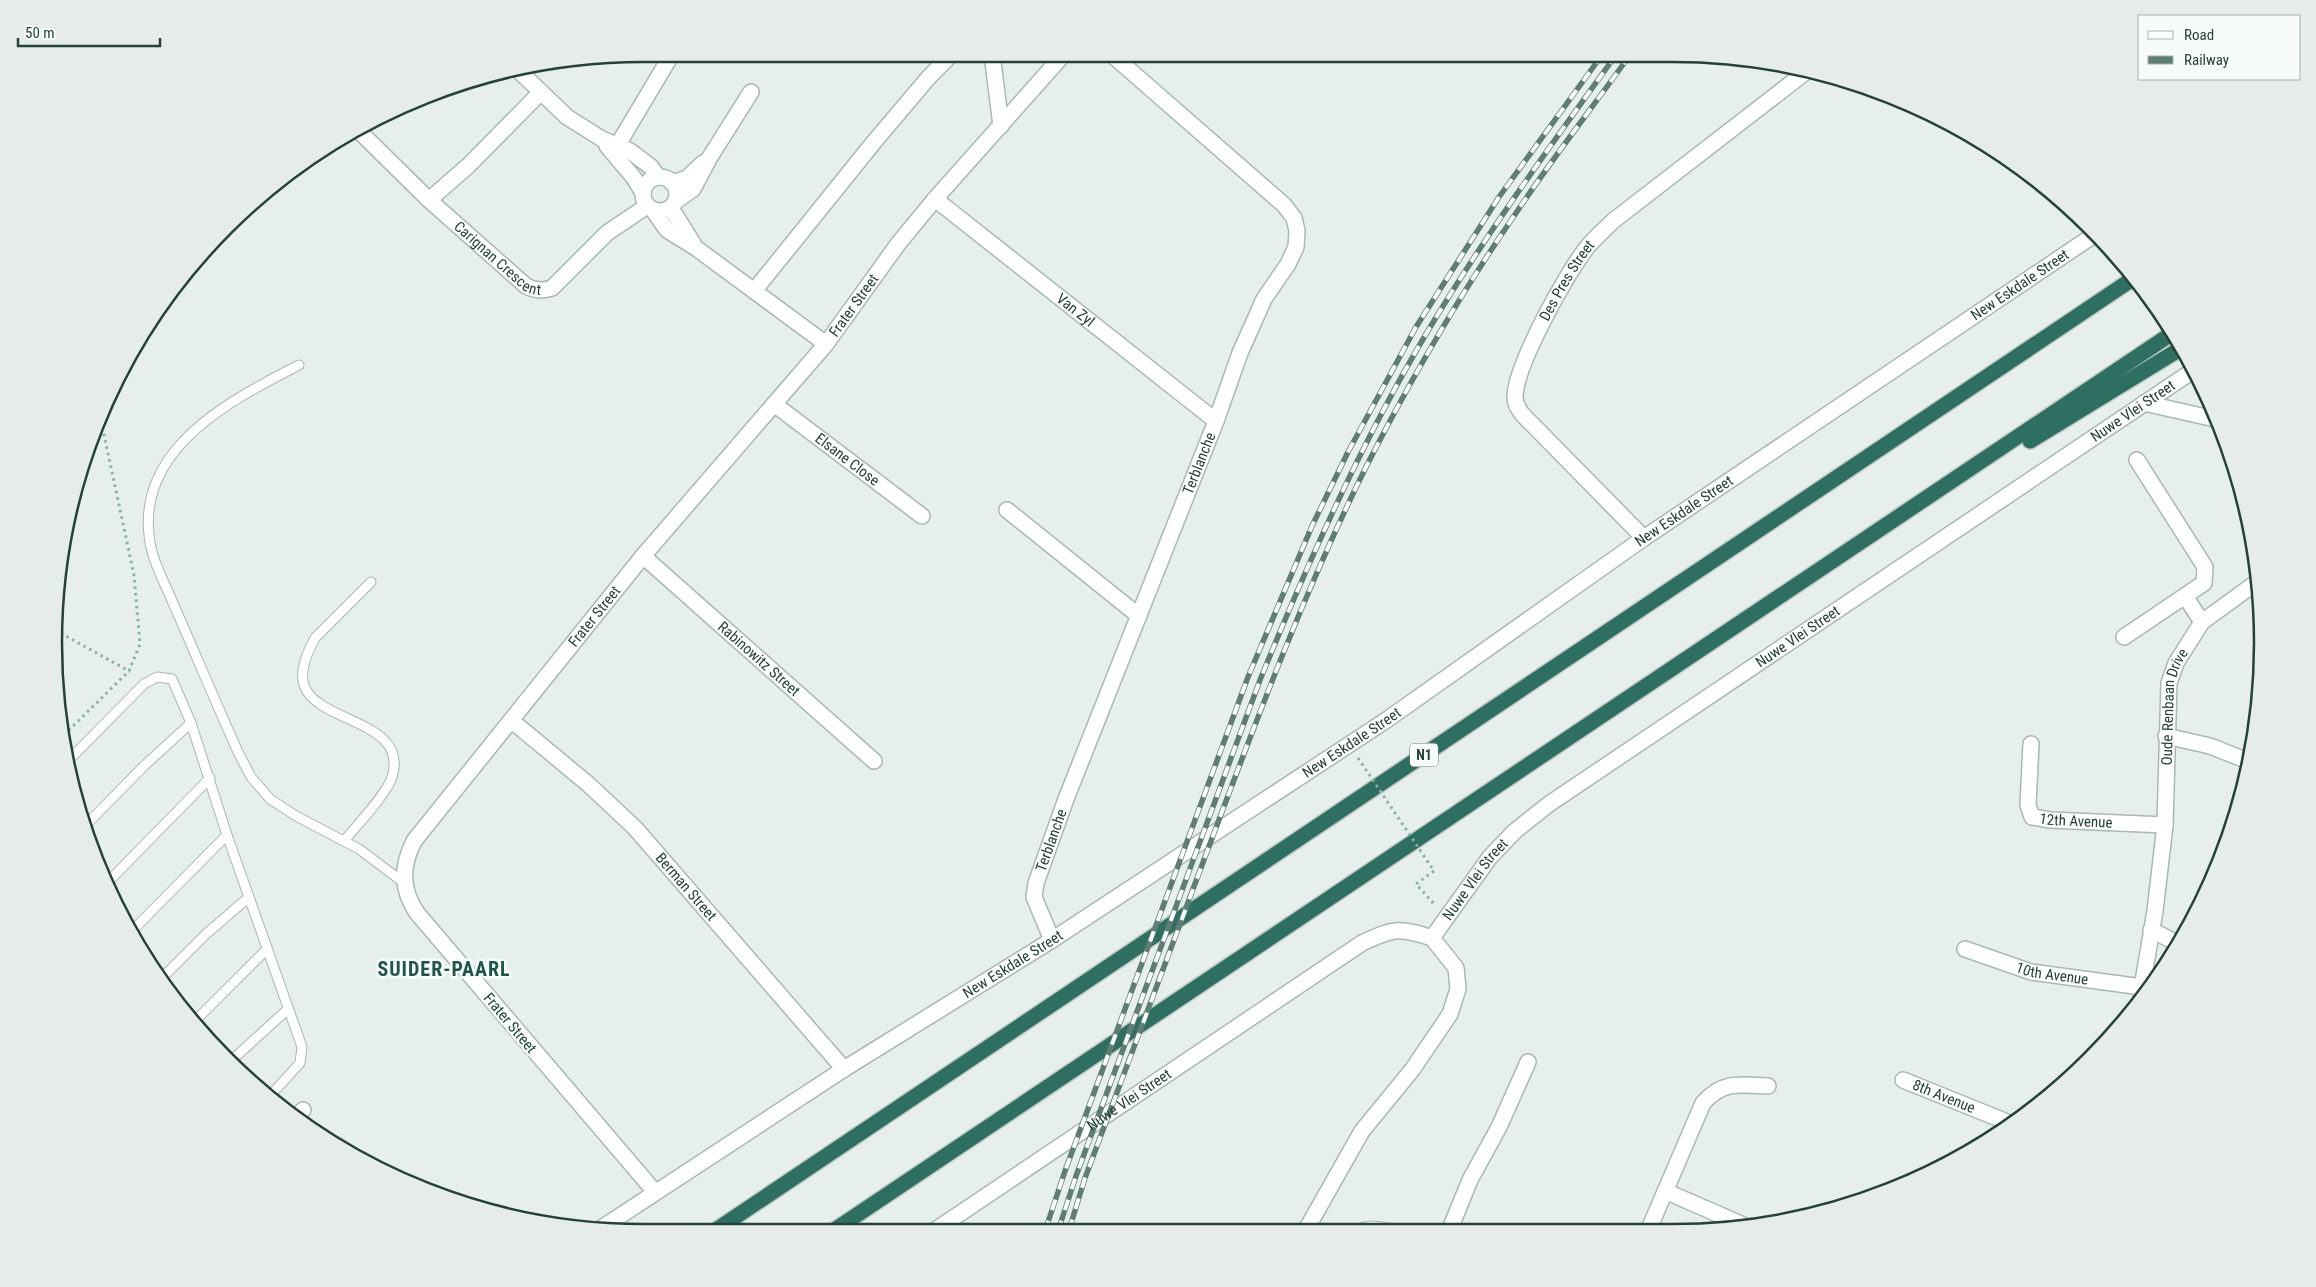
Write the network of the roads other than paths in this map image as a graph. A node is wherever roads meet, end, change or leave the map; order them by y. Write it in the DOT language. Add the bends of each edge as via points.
graph roads {
  1 [pos="667,62"];
  2 [pos="944,62"];
  3 [pos="993,62"];
  4 [pos="1057,62"];
  5 [pos="1120,62"];
  6 [pos="524,75"];
  7 [pos="1799,77"];
  8 [pos="541,92"];
  9 [pos="752,92"];
  10 [pos="1001,126"];
  11 [pos="363,135"];
  12 [pos="615,149"];
  13 [pos="710,157"];
  14 [pos="665,180"];
  15 [pos="935,199"];
  16 [pos="429,200"];
  17 [pos="648,203"];
  18 [pos="673,204"];
  19 [pos="2088,239"];
  20 [pos="696,248"];
  21 [pos="2127,283"];
  22 [pos="754,291"];
  23 [pos="2166,337"];
  24 [pos="826,344"];
  25 [pos="2175,352"];
  26 [pos="299,365"];
  27 [pos="2187,374"];
  28 [pos="2144,403"];
  29 [pos="774,404"];
  30 [pos="2207,417"];
  31 [pos="1216,421"];
  32 [pos="2137,460"];
  33 [pos="1007,510"];
  34 [pos="922,516"];
  35 [pos="1644,538"];
  36 [pos="644,556"];
  37 [pos="1826,567"];
  38 [pos="371,582"];
  39 [pos="2250,587"];
  40 [pos="2185,596"];
  41 [pos="1139,616"];
  42 [pos="2202,622"];
  43 [pos="2124,638"];
  44 [pos="512,721"];
  45 [pos="192,722"];
  46 [pos="2166,736"];
  47 [pos="2030,744"];
  48 [pos="74,755"];
  49 [pos="2242,758"];
  50 [pos="874,761"];
  51 [pos="210,778"];
  52 [pos="90,821"];
  53 [pos="2165,825"];
  54 [pos="228,835"];
  55 [pos="344,841"];
  56 [pos="112,878"];
  57 [pos="404,882"];
  58 [pos="249,897"];
  59 [pos="136,927"];
  60 [pos="2151,930"];
  61 [pos="1432,938"];
  62 [pos="1052,940"];
  63 [pos="2172,940"];
  64 [pos="267,949"];
  65 [pos="1965,949"];
  66 [pos="166,974"];
  67 [pos="2143,984"];
  68 [pos="2139,989"];
  69 [pos="288,1009"];
  70 [pos="199,1017"];
  71 [pos="236,1057"];
  72 [pos="1528,1062"];
  73 [pos="844,1069"];
  74 [pos="1902,1080"];
  75 [pos="1768,1086"];
  76 [pos="274,1091"];
  77 [pos="2004,1121"];
  78 [pos="1665,1191"];
  79 [pos="655,1192"];
  80 [pos="1736,1221"];
  81 [pos="609,1223"];
  82 [pos="725,1224"];
  83 [pos="843,1224"];
  84 [pos="944,1224"];
  85 [pos="1309,1224"];
  86 [pos="1452,1224"];
  87 [pos="1651,1224"];
  1 -- 12 [label="street"];
  2 -- 22 [label="street" via="874,142"];
  3 -- 10 [label="street"];
  4 -- 10 [label="street, Frater Street"];
  5 -- 31 [label="street, Terblanche" via="1284,205 1294,218 1298,231 1296,247 1288,264 1264,299 1252,324"];
  6 -- 8 [label="street"];
  7 -- 35 [label="street, Des Pres Street" via="1614,221 1589,245 1554,297 1520,374 1515,398 1522,414"];
  8 -- 12 [label="street" via="567,117"];
  8 -- 16 [label="street" via="469,165"];
  9 -- 13 [label="street"];
  10 -- 15 [label="street, Frater Street"];
  11 -- 16 [label="street, Carignan Crescent"];
  12 -- 14 [label="street" via="640,158"];
  12 -- 17 [label="street"];
  13 -- 14 [label="street" via="687,178"];
  13 -- 18 [label="street" via="693,189"];
  14 -- 17 [label="street" via="646,184"];
  14 -- 18 [label="street" via="677,192"];
  15 -- 24 [label="street, Frater Street" via="898,244"];
  15 -- 31 [label="street, Van Zyl"];
  16 -- 17 [label="street, Carignan Crescent" via="526,286 541,291 557,284 607,233"];
  17 -- 18 [label="street" via="662,212"];
  17 -- 20 [label="street" via="667,230"];
  18 -- 20 [label="street"];
  19 -- 35 [label="street, New Eskdale Street"];
  20 -- 22 [label="street"];
  21 -- 82 [label="highway, N1"];
  22 -- 24 [label="street"];
  23 -- 37 [label="highway"];
  24 -- 29 [label="street, Frater Street"];
  25 -- 37 [label="highway"];
  26 -- 55 [label="lane" via="214,414 173,452 156,479 148,515 149,535 162,579 251,777 270,799"];
  27 -- 28 [label="street, Nuwe Vlei Street"];
  28 -- 30 [label="street"];
  28 -- 61 [label="street, Nuwe Vlei Street" via="1548,804 1490,857"];
  29 -- 34 [label="street, Elsane Close"];
  29 -- 36 [label="street, Frater Street"];
  31 -- 41 [label="street, Terblanche"];
  32 -- 40 [label="street" via="2205,567 2204,583"];
  33 -- 41 [label="street"];
  35 -- 62 [label="street, New Eskdale Street" via="1385,720"];
  36 -- 44 [label="street, Frater Street"];
  36 -- 50 [label="street, Rabinowitz Street"];
  37 -- 83 [label="highway"];
  38 -- 55 [label="lane" via="316,638 309,649 302,674 304,686 314,699 377,735 392,752 394,768 390,784"];
  39 -- 42 [label="street"];
  40 -- 42 [label="street"];
  40 -- 43 [label="street"];
  41 -- 62 [label="street, Terblanche" via="1036,883 1034,897"];
  42 -- 46 [label="street, Oude Renbaan Drive" via="2176,663 2169,683"];
  44 -- 57 [label="street, Frater Street" via="414,841 406,859"];
  44 -- 73 [label="street, Berman Street" via="635,828"];
  45 -- 48 [label="lane" via="172,679 157,677 144,684"];
  45 -- 51 [label="lane"];
  45 -- 52 [label="lane"];
  46 -- 49 [label="street" via="2210,746"];
  46 -- 53 [label="street, Oude Renbaan Drive"];
  47 -- 53 [label="street, 12th Avenue" via="2028,805 2032,817"];
  51 -- 54 [label="lane"];
  51 -- 56 [label="lane"];
  53 -- 60 [label="street, Oude Renbaan Drive"];
  54 -- 58 [label="lane"];
  54 -- 59 [label="lane"];
  55 -- 57 [label="lane"];
  57 -- 79 [label="street, Frater Street" via="409,901 417,914"];
  58 -- 64 [label="lane"];
  58 -- 66 [label="lane"];
  60 -- 63 [label="street"];
  60 -- 67 [label="street, Oude Renbaan Drive"];
  61 -- 84 [label="street, Nuwe Vlei Street" via="1408,930 1393,930 1362,943"];
  61 -- 85 [label="street" via="1456,968 1458,990 1450,1014 1412,1070 1362,1131"];
  62 -- 73 [label="street, New Eskdale Street"];
  64 -- 69 [label="lane"];
  64 -- 70 [label="lane"];
  65 -- 68 [label="street, 10th Avenue" via="2031,972"];
  69 -- 71 [label="lane"];
  69 -- 76 [label="lane" via="301,1044 302,1057"];
  72 -- 86 [label="street"];
  73 -- 79 [label="street, New Eskdale Street"];
  74 -- 77 [label="street, 8th Avenue"];
  75 -- 78 [label="street" via="1729,1085 1710,1095 1698,1112"];
  78 -- 80 [label="street"];
  78 -- 87 [label="street"];
  79 -- 81 [label="street, New Eskdale Street"];
}
